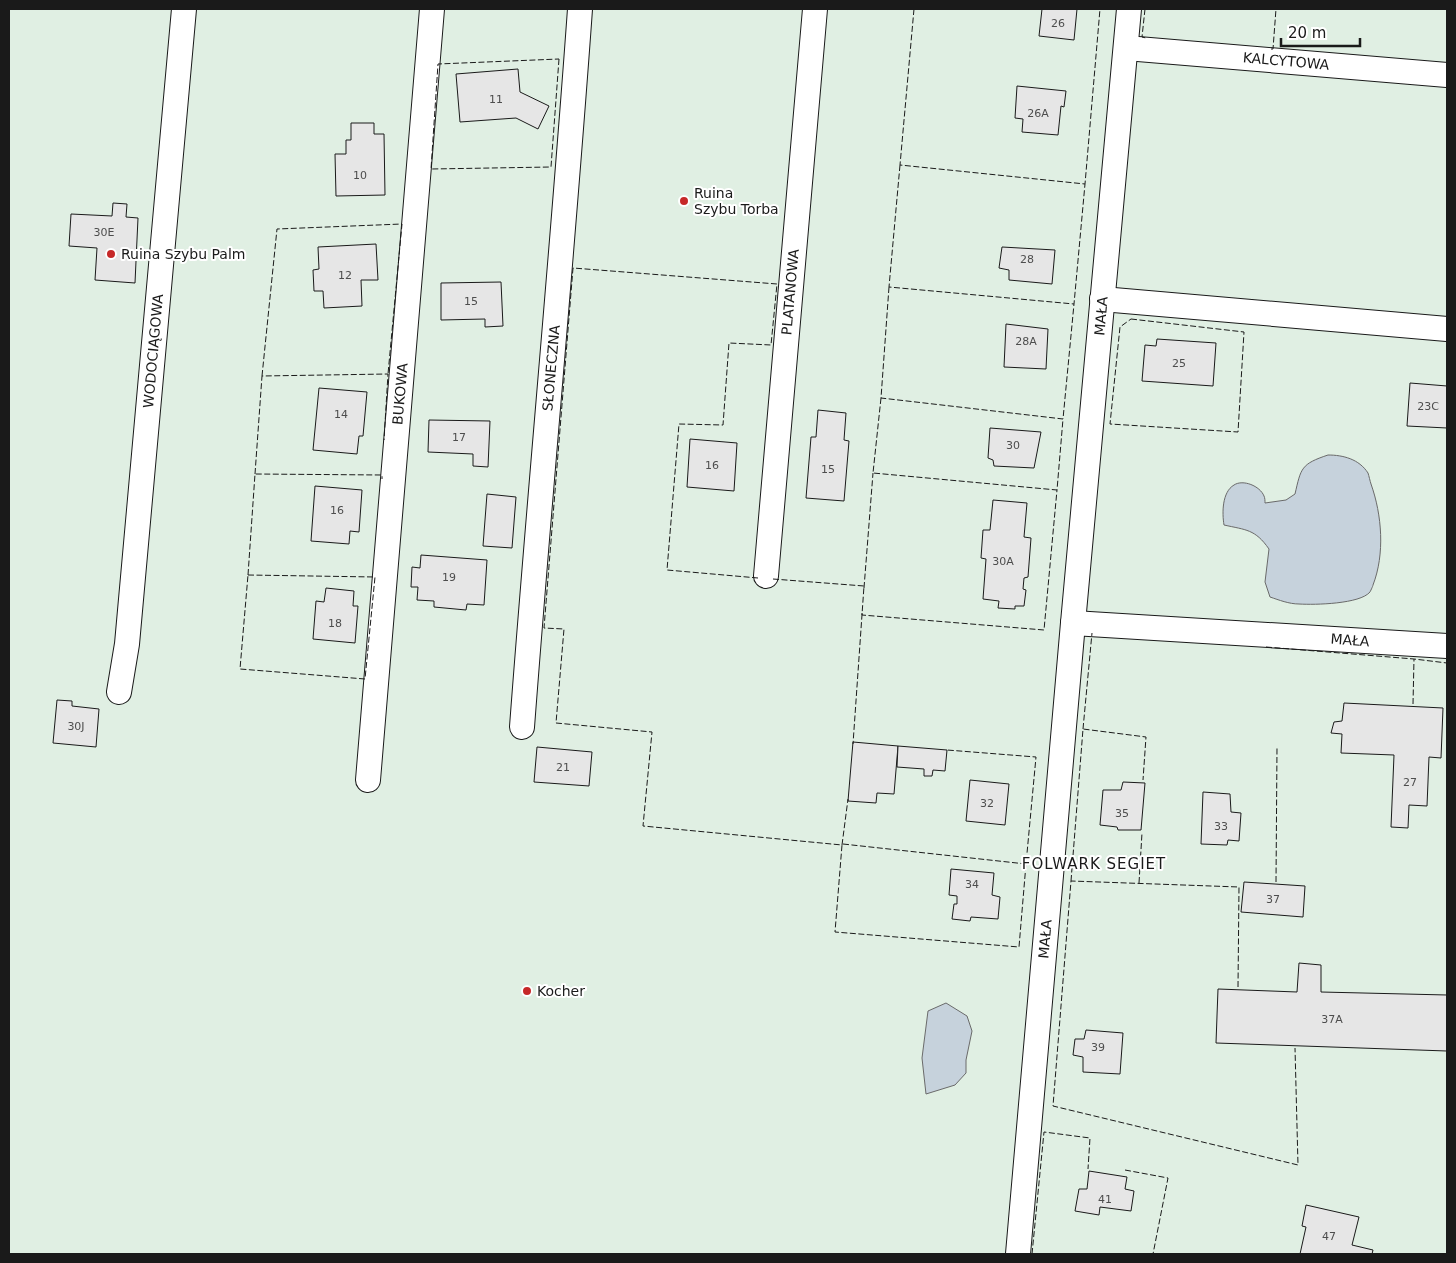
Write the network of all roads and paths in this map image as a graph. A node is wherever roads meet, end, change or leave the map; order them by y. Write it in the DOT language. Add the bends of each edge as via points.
graph roads {
  1 [pos="184,9"];
  2 [pos="432,9"];
  3 [pos="580,9"];
  4 [pos="814,9"];
  5 [pos="1130,9"];
  6 [pos="1126,48"];
  7 [pos="1447,75"];
  8 [pos="1102,299"];
  9 [pos="1447,329"];
  10 [pos="766,576"];
  11 [pos="1073,623"];
  12 [pos="1447,646"];
  13 [pos="119,692"];
  14 [pos="522,728"];
  15 [pos="368,780"];
  16 [pos="1018,1254"];
  1 -- 13 [label="street, WODOCIĄGOWA" via="127,644"];
  2 -- 15 [label="street, BUKOWA"];
  3 -- 14 [label="street, SŁONECZNA"];
  4 -- 10 [label="street, PLATANOWA"];
  5 -- 6 [label="street, MAŁA"];
  6 -- 7 [label="street, KALCYTOWA"];
  6 -- 8 [label="street, MAŁA"];
  8 -- 9 [label="street"];
  8 -- 11 [label="street, MAŁA"];
  11 -- 12 [label="street, MAŁA"];
  11 -- 16 [label="street, MAŁA"];
}
